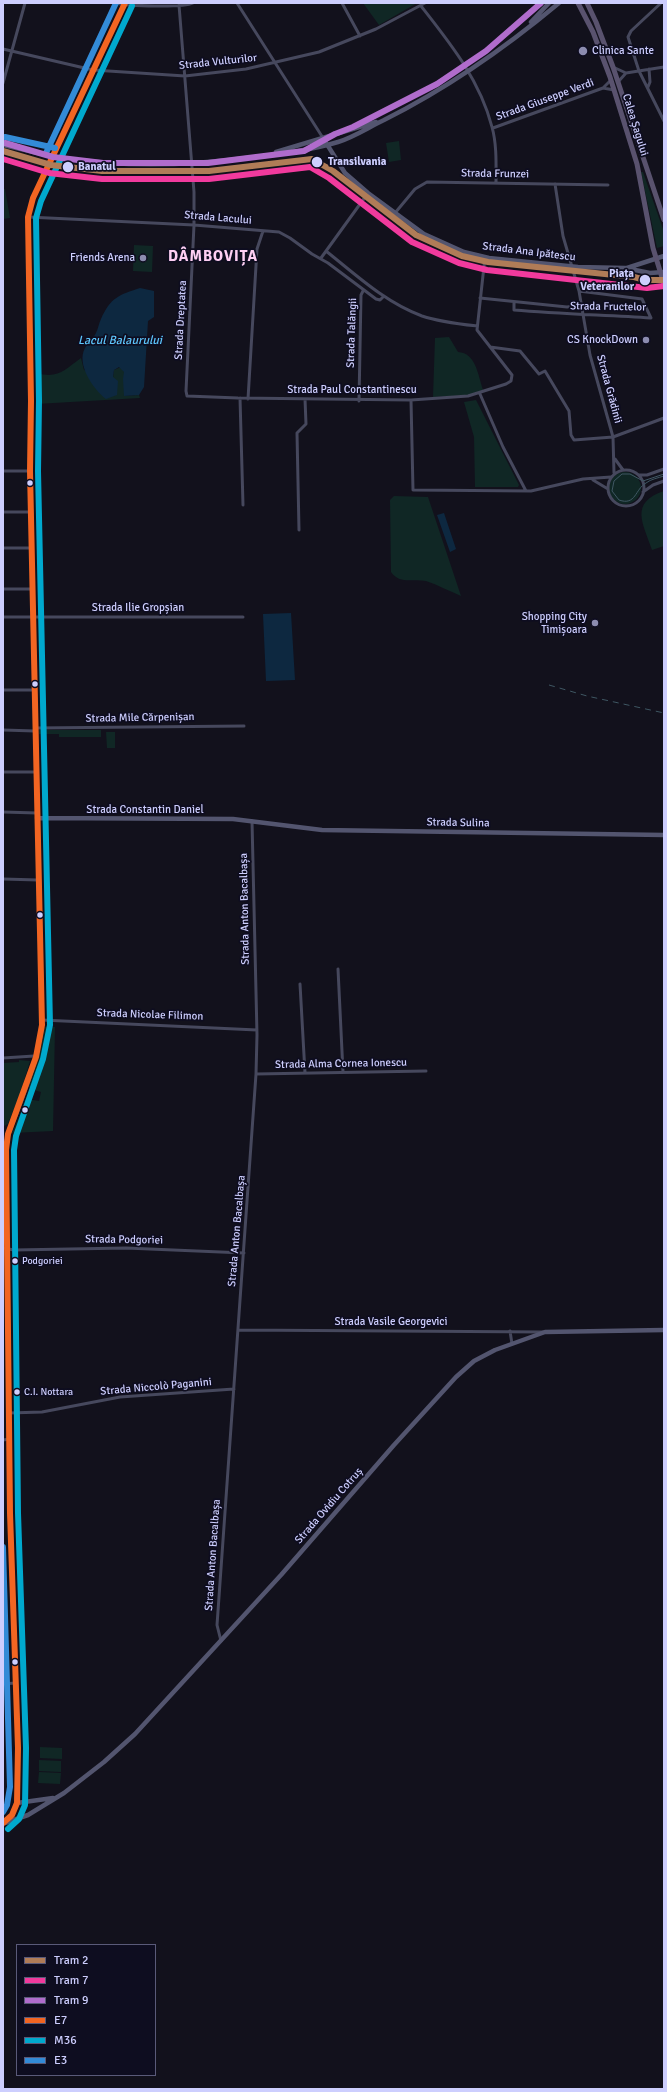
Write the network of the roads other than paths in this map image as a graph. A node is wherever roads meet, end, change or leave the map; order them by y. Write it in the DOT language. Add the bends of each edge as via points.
graph roads {
  1 [pos="25,3"];
  2 [pos="115,3"];
  3 [pos="193,3"];
  4 [pos="237,3"];
  5 [pos="342,3"];
  6 [pos="425,3"];
  7 [pos="548,3"];
  8 [pos="559,3"];
  9 [pos="578,3"];
  10 [pos="587,3"];
  11 [pos="661,3"];
  12 [pos="124,4"];
  13 [pos="179,5"];
  14 [pos="421,6"];
  15 [pos="526,28"];
  16 [pos="360,36"];
  17 [pos="3,49"];
  18 [pos="12,51"];
  19 [pos="275,63"];
  20 [pos="614,67"];
  21 [pos="664,67"];
  22 [pos="649,69"];
  23 [pos="93,70"];
  24 [pos="640,71"];
  25 [pos="469,72"];
  26 [pos="626,73"];
  27 [pos="185,76"];
  28 [pos="611,80"];
  29 [pos="618,82"];
  30 [pos="3,83"];
  31 [pos="648,87"];
  32 [pos="603,88"];
  33 [pos="614,90"];
  34 [pos="664,110"];
  35 [pos="659,112"];
  36 [pos="664,121"];
  37 [pos="380,122"];
  38 [pos="493,128"];
  39 [pos="322,138"];
  40 [pos="326,144"];
  41 [pos="3,145"];
  42 [pos="53,156"];
  43 [pos="265,156"];
  44 [pos="191,164"];
  45 [pos="496,183"];
  46 [pos="555,184"];
  47 [pos="608,185"];
  48 [pos="368,193"];
  49 [pos="395,213"];
  50 [pos="28,217"];
  51 [pos="664,220"];
  52 [pos="194,225"];
  53 [pos="263,231"];
  54 [pos="326,251"];
  55 [pos="664,256"];
  56 [pos="486,257"];
  57 [pos="321,258"];
  58 [pos="656,259"];
  59 [pos="572,266"];
  60 [pos="625,268"];
  61 [pos="662,272"];
  62 [pos="664,284"];
  63 [pos="364,291"];
  64 [pos="579,291"];
  65 [pos="384,296"];
  66 [pos="480,298"];
  67 [pos="514,302"];
  68 [pos="582,305"];
  69 [pos="583,314"];
  70 [pos="477,326"];
  71 [pos="490,347"];
  72 [pos="480,394"];
  73 [pos="187,396"];
  74 [pos="240,398"];
  75 [pos="248,398"];
  76 [pos="306,400"];
  77 [pos="411,400"];
  78 [pos="357,401"];
  79 [pos="664,418"];
  80 [pos="613,437"];
  81 [pos="615,459"];
  82 [pos="664,469"];
  83 [pos="623,470"];
  84 [pos="3,471"];
  85 [pos="30,471"];
  86 [pos="614,473"];
  87 [pos="639,475"];
  88 [pos="611,477"];
  89 [pos="592,479"];
  90 [pos="664,482"];
  91 [pos="608,489"];
  92 [pos="526,491"];
  93 [pos="643,492"];
  94 [pos="243,505"];
  95 [pos="3,512"];
  96 [pos="31,512"];
  97 [pos="299,530"];
  98 [pos="3,548"];
  99 [pos="32,548"];
  100 [pos="3,589"];
  101 [pos="33,589"];
  102 [pos="3,617"];
  103 [pos="33,617"];
  104 [pos="243,617"];
  105 [pos="3,690"];
  106 [pos="34,690"];
  107 [pos="244,726"];
  108 [pos="35,729"];
  109 [pos="3,730"];
  110 [pos="3,772"];
  111 [pos="36,772"];
  112 [pos="3,812"];
  113 [pos="37,812"];
  114 [pos="37,818"];
  115 [pos="252,821"];
  116 [pos="664,835"];
  117 [pos="3,879"];
  118 [pos="38,880"];
  119 [pos="338,969"];
  120 [pos="300,984"];
  121 [pos="42,1020"];
  122 [pos="257,1030"];
  123 [pos="34,1056"];
  124 [pos="3,1058"];
  125 [pos="426,1071"];
  126 [pos="343,1072"];
  127 [pos="305,1073"];
  128 [pos="256,1074"];
  129 [pos="5,1134"];
  130 [pos="4,1150"];
  131 [pos="5,1248"];
  132 [pos="244,1253"];
  133 [pos="238,1330"];
  134 [pos="664,1330"];
  135 [pos="510,1331"];
  136 [pos="544,1332"];
  137 [pos="512,1344"];
  138 [pos="234,1389"];
  139 [pos="9,1413"];
  140 [pos="10,1439"];
  141 [pos="3,1440"];
  142 [pos="221,1641"];
  143 [pos="15,1683"];
  144 [pos="3,1684"];
  145 [pos="57,1797"];
  146 [pos="17,1803"];
  147 [pos="3,1823"];
  1 -- 18 [label="street"];
  2 -- 12 [label="street"];
  3 -- 13 [label="street"];
  4 -- 19 [label="street, Strada Ana Ipătescu"];
  5 -- 16 [label="street"];
  6 -- 14 [label="street, Strada Vulturilor"];
  7 -- 15 [label="main road"];
  8 -- 15 [label="main road"];
  9 -- 28 [label="main road, Calea Șagului" via="593,32"];
  10 -- 20 [label="main road, Calea Șagului"];
  11 -- 24 [label="street" via="628,35"];
  12 -- 13 [label="street"];
  12 -- 23 [label="main road"];
  13 -- 27 [label="street, Strada Dreptatea"];
  14 -- 16 [label="street, Strada Vulturilor"];
  14 -- 25 [label="street"];
  15 -- 25 [label="main road"];
  16 -- 19 [label="street, Strada Vulturilor" via="319,52"];
  17 -- 18 [label="street, Strada Vulturilor"];
  18 -- 23 [label="street, Strada Vulturilor"];
  18 -- 30 [label="street"];
  19 -- 27 [label="street, Strada Vulturilor"];
  19 -- 39 [label="street, Strada Ana Ipătescu"];
  20 -- 26 [label="street"];
  20 -- 29 [label="main road, Calea Șagului"];
  21 -- 22 [label="street"];
  22 -- 24 [label="street"];
  22 -- 31 [label="street"];
  23 -- 27 [label="street, Strada Vulturilor"];
  23 -- 42 [label="main road"];
  24 -- 26 [label="street"];
  24 -- 31 [label="street"];
  25 -- 37 [label="main road"];
  25 -- 38 [label="street" via="484,101"];
  26 -- 29 [label="street"];
  27 -- 44 [label="street, Strada Dreptatea"];
  28 -- 32 [label="street, Strada Giuseppe Verdi"];
  28 -- 33 [label="main road, Calea Șagului"];
  29 -- 51 [label="main road, Calea Șagului"];
  31 -- 35 [label="street"];
  32 -- 33 [label="street, Strada Giuseppe Verdi"];
  32 -- 38 [label="street, Strada Giuseppe Verdi"];
  33 -- 58 [label="main road, Calea Șagului" via="639,173"];
  34 -- 35 [label="street"];
  35 -- 36 [label="street"];
  37 -- 39 [label="main road"];
  37 -- 40 [label="main road" via="356,135"];
  38 -- 45 [label="street"];
  39 -- 40 [label="main road, Strada Ana Ipătescu"];
  39 -- 43 [label="main road"];
  40 -- 43 [label="main road"];
  40 -- 48 [label="main road, Strada Ana Ipătescu" via="345,173"];
  41 -- 42 [label="main road"];
  42 -- 44 [label="main road" via="140,165"];
  42 -- 50 [label="main road" via="33,198"];
  43 -- 44 [label="main road"];
  44 -- 52 [label="street, Strada Dreptatea"];
  45 -- 46 [label="street, Strada Frunzei"];
  45 -- 49 [label="street, Strada Frunzei" via="427,182 415,189"];
  46 -- 47 [label="street, Strada Frunzei"];
  46 -- 59 [label="street, Strada Grădinii" via="563,236"];
  48 -- 49 [label="main road, Strada Ana Ipătescu"];
  48 -- 54 [label="street"];
  49 -- 56 [label="main road, Strada Ana Ipătescu" via="439,242"];
  50 -- 52 [label="street, Strada Lacului"];
  50 -- 85 [label="main road"];
  52 -- 53 [label="street, Strada Lacului"];
  52 -- 73 [label="street, Strada Dreptatea"];
  53 -- 57 [label="street, Strada Lacului" via="284,234"];
  53 -- 75 [label="street" via="256,260"];
  54 -- 57 [label="street"];
  54 -- 65 [label="street, Strada Lacului"];
  55 -- 58 [label="main road"];
  56 -- 59 [label="main road, Strada Ana Ipătescu"];
  56 -- 66 [label="street"];
  57 -- 63 [label="street, Strada Lacului"];
  58 -- 60 [label="main road, Strada Ana Ipătescu"];
  58 -- 61 [label="main road"];
  59 -- 60 [label="main road, Strada Ana Ipătescu"];
  59 -- 64 [label="street, Strada Grădinii"];
  60 -- 61 [label="main road, Strada Ana Ipătescu"];
  61 -- 62 [label="main road"];
  63 -- 65 [label="street, Strada Lacului" via="378,300"];
  63 -- 78 [label="street, Strada Talăngii" via="361,295"];
  64 -- 68 [label="street, Strada Grădinii"];
  64 -- 69 [label="street, Strada Fructelor" via="642,299 651,318"];
  65 -- 70 [label="street, Strada Lacului" via="423,316"];
  66 -- 67 [label="street, Strada Fructelor"];
  66 -- 70 [label="street"];
  67 -- 68 [label="street, Strada Fructelor" via="567,307"];
  67 -- 69 [label="street, Strada Fructelor" via="514,310 565,315"];
  68 -- 69 [label="street, Strada Grădinii"];
  69 -- 80 [label="street, Strada Grădinii" via="590,355"];
  70 -- 71 [label="street" via="478,333"];
  71 -- 72 [label="street, Strada Paul Constantinescu" via="512,379"];
  71 -- 80 [label="street" via="520,351 539,374 545,371 569,411 571,435 574,440"];
  72 -- 77 [label="street, Strada Paul Constantinescu"];
  72 -- 92 [label="street"];
  73 -- 74 [label="street, Strada Paul Constantinescu"];
  74 -- 75 [label="street, Strada Paul Constantinescu"];
  74 -- 94 [label="street"];
  75 -- 76 [label="street, Strada Paul Constantinescu"];
  76 -- 78 [label="street, Strada Paul Constantinescu"];
  76 -- 97 [label="street" via="306,424 297,433"];
  77 -- 78 [label="street, Strada Paul Constantinescu"];
  77 -- 92 [label="street" via="413,490"];
  79 -- 80 [label="street"];
  80 -- 81 [label="street, Strada Grădinii"];
  81 -- 83 [label="street"];
  81 -- 86 [label="street, Strada Grădinii"];
  82 -- 87 [label="street"];
  83 -- 86 [label="street"];
  83 -- 87 [label="street" via="632,470"];
  84 -- 85 [label="street"];
  85 -- 96 [label="main road"];
  86 -- 88 [label="street"];
  87 -- 93 [label="street" via="643,481"];
  88 -- 89 [label="street"];
  88 -- 91 [label="street"];
  89 -- 91 [label="street"];
  89 -- 92 [label="street"];
  90 -- 93 [label="street"];
  91 -- 93 [label="street" via="614,501 626,506 638,501"];
  95 -- 96 [label="street"];
  96 -- 99 [label="main road"];
  98 -- 99 [label="street"];
  99 -- 101 [label="main road"];
  100 -- 101 [label="street"];
  101 -- 103 [label="main road"];
  102 -- 103 [label="street, Strada Ilie Gropșian"];
  103 -- 104 [label="street, Strada Ilie Gropșian"];
  103 -- 106 [label="main road"];
  105 -- 106 [label="street"];
  106 -- 108 [label="main road"];
  107 -- 108 [label="street, Strada Mile Cărpenișan"];
  108 -- 109 [label="street, Strada Mile Cărpenișan"];
  108 -- 111 [label="main road"];
  110 -- 111 [label="street"];
  111 -- 113 [label="main road"];
  112 -- 113 [label="street"];
  113 -- 114 [label="main road"];
  114 -- 115 [label="main road, Strada Constantin Daniel"];
  114 -- 118 [label="main road"];
  115 -- 116 [label="main road, Strada Sulina" via="322,830"];
  115 -- 122 [label="street, Strada Anton Bacalbașa"];
  117 -- 118 [label="street"];
  118 -- 121 [label="main road"];
  119 -- 126 [label="street"];
  120 -- 127 [label="street"];
  121 -- 122 [label="street, Strada Nicolae Filimon"];
  121 -- 123 [label="main road" via="40,1040"];
  122 -- 128 [label="street, Strada Anton Bacalbașa"];
  123 -- 124 [label="street"];
  123 -- 129 [label="main road" via="19,1107"];
  125 -- 126 [label="street, Strada Alma Cornea Ionescu"];
  126 -- 127 [label="street, Strada Alma Cornea Ionescu"];
  127 -- 128 [label="street, Strada Alma Cornea Ionescu"];
  128 -- 132 [label="street, Strada Anton Bacalbașa"];
  129 -- 130 [label="main road"];
  130 -- 131 [label="main road"];
  131 -- 132 [label="street, Strada Podgoriei" via="126,1248"];
  131 -- 139 [label="main road"];
  132 -- 133 [label="street, Strada Anton Bacalbașa"];
  133 -- 135 [label="street, Strada Vasile Georgevici"];
  133 -- 138 [label="street, Strada Anton Bacalbașa"];
  134 -- 136 [label="main road, Strada Ovidiu Cotruș"];
  135 -- 136 [label="street, Strada Vasile Georgevici"];
  135 -- 137 [label="street"];
  136 -- 137 [label="main road, Strada Ovidiu Cotruș"];
  137 -- 142 [label="main road, Strada Ovidiu Cotruș" via="482,1356 456,1377"];
  138 -- 139 [label="street, Strada Niccolò Paganini" via="120,1397 42,1412"];
  138 -- 142 [label="street, Strada Anton Bacalbașa" via="217,1626"];
  139 -- 140 [label="main road"];
  140 -- 141 [label="street"];
  140 -- 143 [label="main road"];
  142 -- 145 [label="main road, Strada Ovidiu Cotruș" via="135,1734 91,1773"];
  143 -- 144 [label="street"];
  143 -- 146 [label="main road"];
  145 -- 146 [label="main road, Strada Ovidiu Cotruș"];
  145 -- 147 [label="main road, Strada Ovidiu Cotruș" via="28,1815"];
  146 -- 147 [label="main road" via="12,1815"];
}
